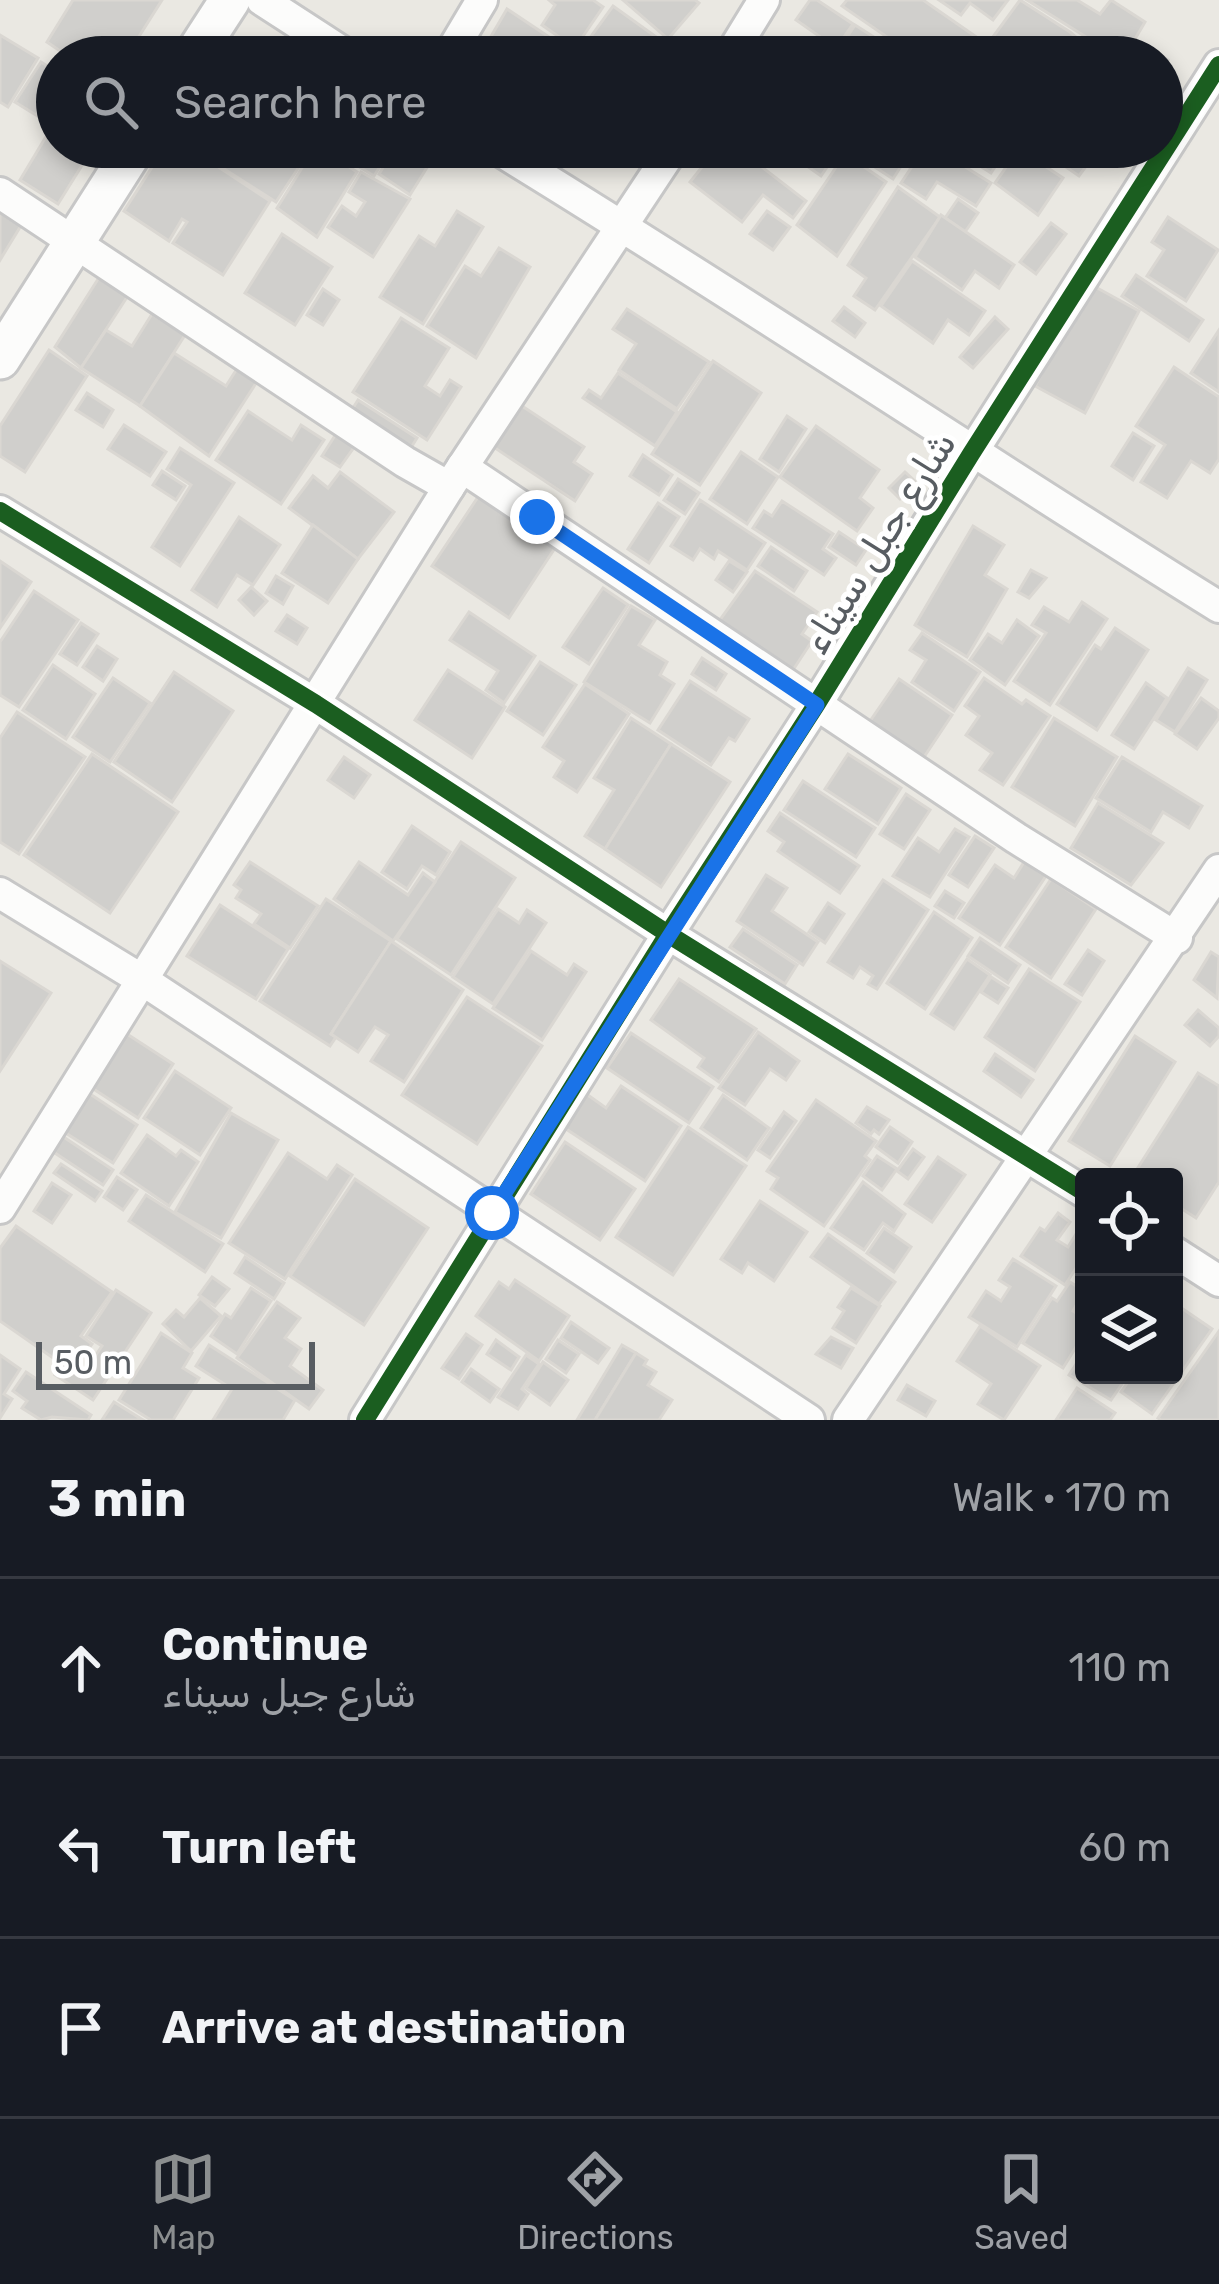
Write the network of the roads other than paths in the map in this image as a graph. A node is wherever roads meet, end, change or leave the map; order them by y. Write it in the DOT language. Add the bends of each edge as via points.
graph roads {
  1 [pos="230,0"];
  2 [pos="262,0"];
  3 [pos="482,0"];
  4 [pos="764,0"];
  5 [pos="207,36"];
  6 [pos="318,36"];
  7 [pos="461,36"];
  8 [pos="742,36"];
  9 [pos="1219,65"];
  10 [pos="1183,121"];
  11 [pos="122,168"];
  12 [pos="528,168"];
  13 [pos="661,168"];
  14 [pos="1153,168"];
  15 [pos="0,193"];
  16 [pos="625,227"];
  17 [pos="75,241"];
  18 [pos="0,359"];
  19 [pos="971,454"];
  20 [pos="456,477"];
  21 [pos="0,511"];
  22 [pos="1219,607"];
  23 [pos="316,704"];
  24 [pos="817,705"];
  25 [pos="1219,870"];
  26 [pos="0,893"];
  27 [pos="668,934"];
  28 [pos="1177,938"];
  29 [pos="144,981"];
  30 [pos="1029,1155"];
  31 [pos="1075,1186"];
  32 [pos="0,1208"];
  33 [pos="492,1213"];
  34 [pos="1183,1258"];
  35 [pos="1219,1281"];
  36 [pos="365,1420"];
  37 [pos="809,1420"];
  38 [pos="848,1420"];
  1 -- 5 [label="street"];
  2 -- 6 [label="street"];
  3 -- 7 [label="street"];
  4 -- 8 [label="street"];
  9 -- 10 [label="street, شارع جبل سيناء"];
  11 -- 17 [label="street"];
  12 -- 16 [label="street"];
  13 -- 16 [label="street"];
  14 -- 19 [label="street, شارع جبل سيناء"];
  15 -- 17 [label="street"];
  16 -- 19 [label="street"];
  16 -- 20 [label="street"];
  17 -- 18 [label="street"];
  17 -- 20 [label="street" via="404,462"];
  19 -- 22 [label="street"];
  19 -- 24 [label="street, شارع جبل سيناء"];
  20 -- 23 [label="street"];
  20 -- 24 [label="street"];
  21 -- 23 [label="street"];
  23 -- 27 [label="street"];
  23 -- 29 [label="street"];
  24 -- 27 [label="street, شارع جبل سيناء"];
  24 -- 28 [label="street"];
  25 -- 28 [label="street"];
  26 -- 29 [label="street"];
  27 -- 30 [label="street"];
  27 -- 33 [label="street, شارع جبل سيناء"];
  28 -- 30 [label="street"];
  29 -- 32 [label="street"];
  29 -- 33 [label="street"];
  30 -- 31 [label="street"];
  30 -- 38 [label="street"];
  33 -- 36 [label="street, شارع جبل سيناء"];
  33 -- 37 [label="street"];
  34 -- 35 [label="street"];
}
